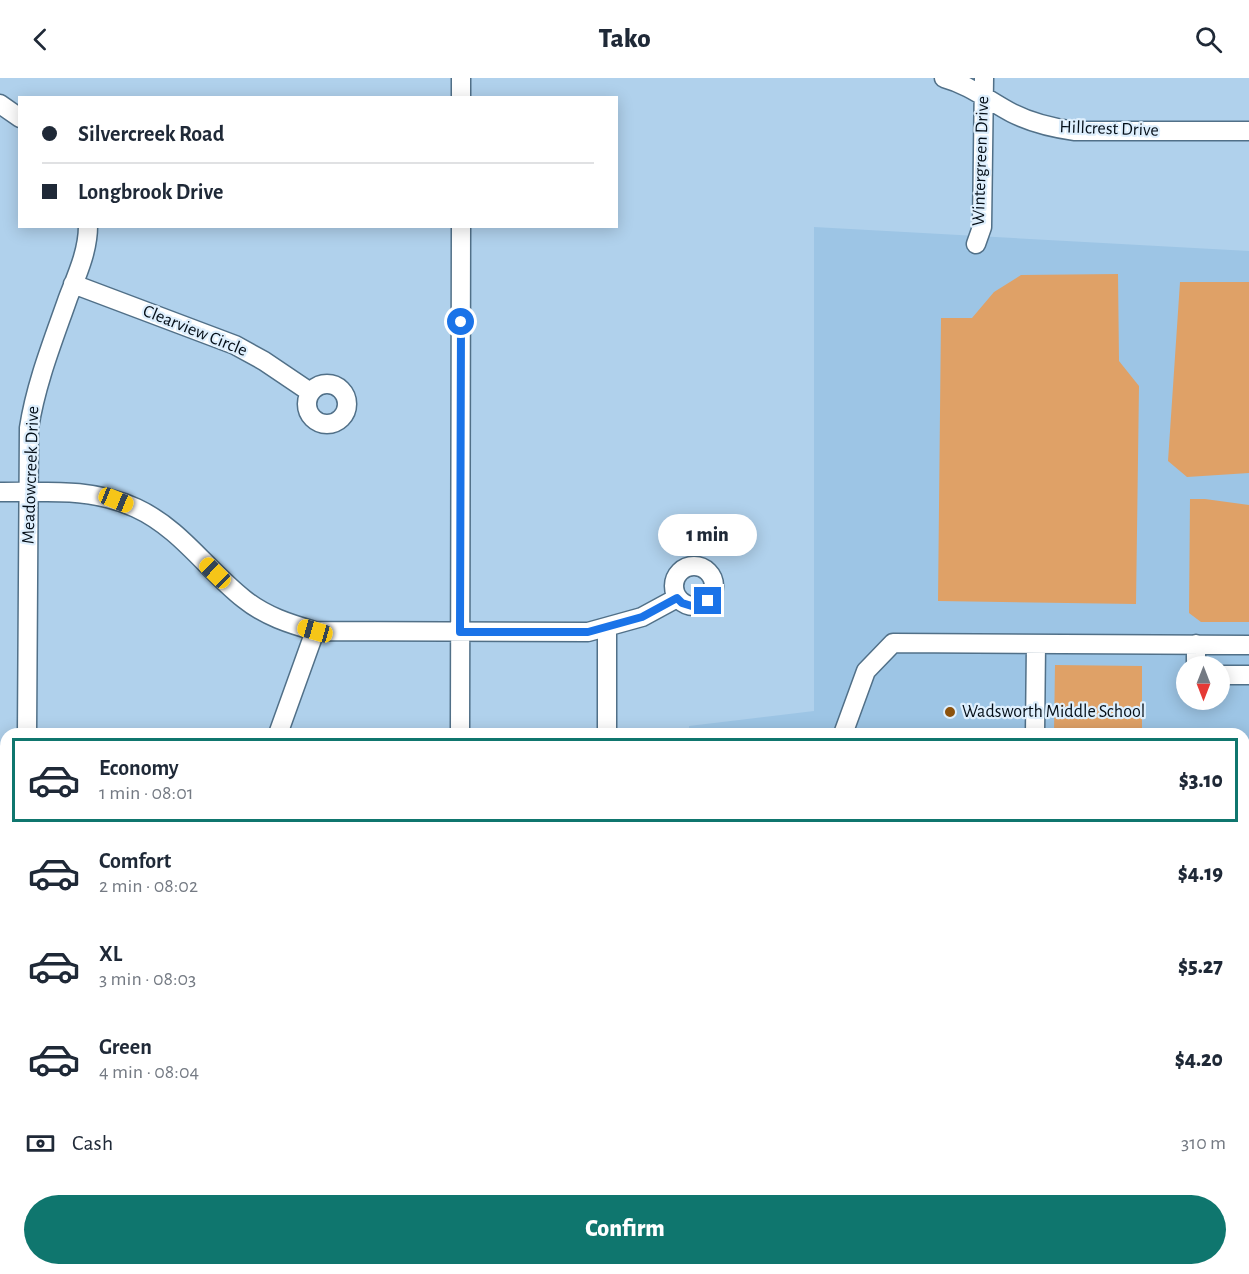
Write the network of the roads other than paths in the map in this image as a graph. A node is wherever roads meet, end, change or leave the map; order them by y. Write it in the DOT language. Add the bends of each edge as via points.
graph roads {
  1 [pos="461,78"];
  2 [pos="944,78"];
  3 [pos="984,87"];
  4 [pos="461,96"];
  5 [pos="0,104"];
  6 [pos="18,117"];
  7 [pos="1249,131"];
  8 [pos="88,228"];
  9 [pos="461,228"];
  10 [pos="976,244"];
  11 [pos="73,284"];
  12 [pos="310,392"];
  13 [pos="0,492"];
  14 [pos="28,492"];
  15 [pos="677,598"];
  16 [pos="607,628"];
  17 [pos="315,631"];
  18 [pos="460,632"];
  19 [pos="1036,644"];
  20 [pos="1196,644"];
  21 [pos="1249,645"];
  22 [pos="1196,656"];
  23 [pos="1230,675"];
  24 [pos="1249,675"];
  25 [pos="27,728"];
  26 [pos="280,728"];
  27 [pos="460,728"];
  28 [pos="608,728"];
  29 [pos="845,728"];
  30 [pos="1035,728"];
  1 -- 4 [label="street"];
  2 -- 3 [label="street, Hillcrest Drive"];
  3 -- 7 [label="street, Hillcrest Drive" via="1010,112 1053,128"];
  3 -- 10 [label="street, Wintergreen Drive" via="982,227"];
  5 -- 6 [label="street"];
  8 -- 11 [label="street, Meadowcreek Drive" via="85,251"];
  9 -- 18 [label="street"];
  11 -- 12 [label="street, Clearview Circle" via="235,345"];
  11 -- 14 [label="street, Meadowcreek Drive" via="33,402"];
  13 -- 14 [label="street"];
  14 -- 17 [label="street" via="94,494 137,508 176,534 246,601 268,614"];
  14 -- 25 [label="street, Meadowcreek Drive"];
  15 -- 16 [label="street" via="642,617"];
  16 -- 18 [label="street" via="588,632"];
  16 -- 28 [label="street"];
  17 -- 18 [label="street"];
  17 -- 26 [label="street"];
  18 -- 27 [label="street"];
  19 -- 20 [label="street"];
  19 -- 29 [label="street" via="893,643 866,670"];
  19 -- 30 [label="street"];
  20 -- 21 [label="street"];
  20 -- 22 [label="street"];
  23 -- 24 [label="street"];
}
